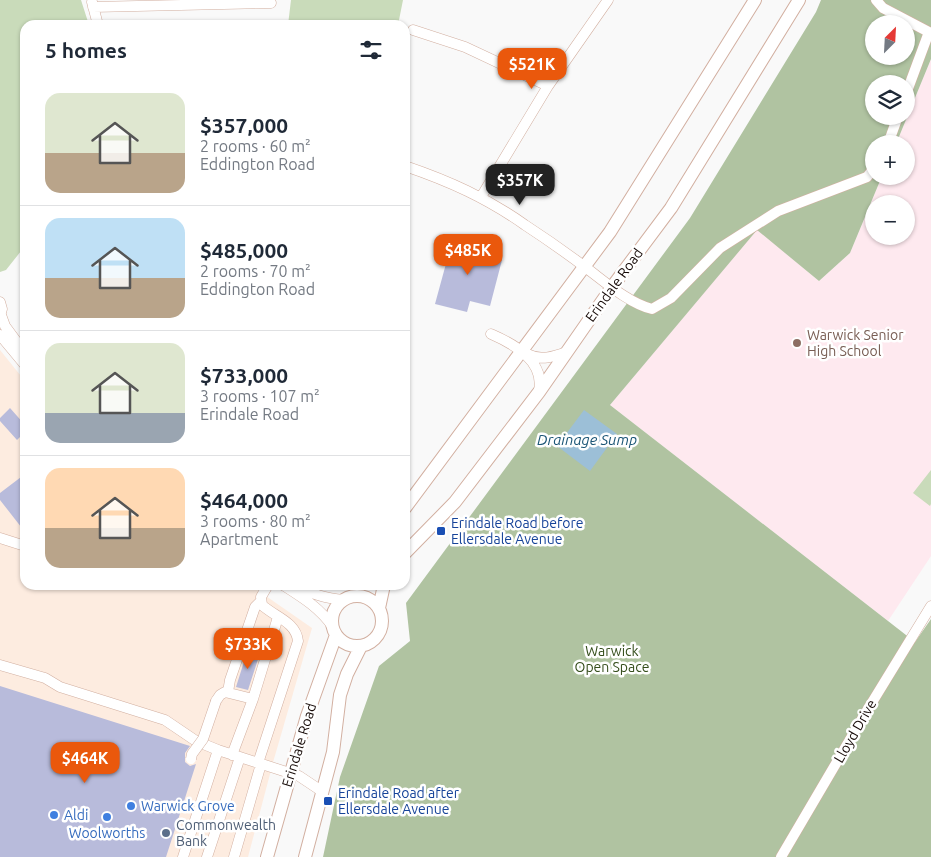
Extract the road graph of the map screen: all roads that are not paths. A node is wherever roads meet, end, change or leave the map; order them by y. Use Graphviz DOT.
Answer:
graph roads {
  1 [pos="608,0"];
  2 [pos="755,0"];
  3 [pos="799,0"];
  4 [pos="876,0"];
  5 [pos="92,3"];
  6 [pos="271,3"];
  7 [pos="97,20"];
  8 [pos="413,30"];
  9 [pos="913,75"];
  10 [pos="548,86"];
  11 [pos="410,168"];
  12 [pos="865,178"];
  13 [pos="481,197"];
  14 [pos="584,266"];
  15 [pos="612,288"];
  16 [pos="0,302"];
  17 [pos="0,316"];
  18 [pos="491,334"];
  19 [pos="0,335"];
  20 [pos="20,346"];
  21 [pos="521,351"];
  22 [pos="567,352"];
  23 [pos="20,359"];
  24 [pos="539,392"];
  25 [pos="410,501"];
  26 [pos="0,538"];
  27 [pos="20,544"];
  28 [pos="410,548"];
  29 [pos="265,590"];
  30 [pos="290,590"];
  31 [pos="305,590"];
  32 [pos="355,590"];
  33 [pos="383,590"];
  34 [pos="348,598"];
  35 [pos="261,601"];
  36 [pos="931,606"];
  37 [pos="379,608"];
  38 [pos="278,617"];
  39 [pos="334,631"];
  40 [pos="361,646"];
  41 [pos="0,665"];
  42 [pos="228,692"];
  43 [pos="253,699"];
  44 [pos="218,750"];
  45 [pos="236,756"];
  46 [pos="191,759"];
  47 [pos="259,764"];
  48 [pos="290,773"];
  49 [pos="323,792"];
  50 [pos="183,857"];
  51 [pos="207,857"];
  52 [pos="234,857"];
  53 [pos="267,857"];
  54 [pos="305,857"];
  55 [pos="781,857"];
  1 -- 10 [label="street"];
  2 -- 14 [label="main road"];
  3 -- 15 [label="main road, Erindale Road"];
  4 -- 9 [label="street"];
  5 -- 6 [label="street"];
  5 -- 7 [label="street"];
  8 -- 10 [label="street"];
  10 -- 13 [label="street"];
  11 -- 13 [label="street"];
  12 -- 15 [label="street"];
  13 -- 14 [label="street"];
  14 -- 15 [label="street"];
  14 -- 21 [label="main road"];
  15 -- 22 [label="main road, Erindale Road"];
  16 -- 17 [label="street"];
  17 -- 20 [label="street"];
  18 -- 21 [label="street"];
  19 -- 23 [label="street"];
  21 -- 22 [label="street"];
  21 -- 24 [label="street"];
  21 -- 25 [label="main road"];
  22 -- 24 [label="main road, Erindale Road"];
  24 -- 28 [label="main road, Erindale Road"];
  26 -- 27 [label="street"];
  29 -- 35 [label="street"];
  30 -- 39 [label="street"];
  31 -- 34 [label="street"];
  32 -- 34 [label="main road, Erindale Road"];
  33 -- 37 [label="main road, Erindale Road"];
  34 -- 37 [label="main road"];
  34 -- 39 [label="main road, Erindale Road"];
  35 -- 38 [label="street"];
  35 -- 42 [label="street"];
  36 -- 55 [label="street, Lloyd Drive"];
  37 -- 40 [label="main road, Erindale Road"];
  38 -- 43 [label="street"];
  38 -- 47 [label="street"];
  39 -- 40 [label="main road"];
  39 -- 48 [label="main road, Erindale Road"];
  40 -- 49 [label="main road, Erindale Road"];
  41 -- 44 [label="street"];
  42 -- 43 [label="street"];
  42 -- 46 [label="street, bridge"];
  43 -- 45 [label="street"];
  44 -- 45 [label="street"];
  44 -- 50 [label="street"];
  45 -- 47 [label="street"];
  45 -- 51 [label="street"];
  47 -- 48 [label="street"];
  47 -- 52 [label="street"];
  48 -- 49 [label="street"];
  48 -- 53 [label="main road, Erindale Road"];
  49 -- 54 [label="main road, Erindale Road"];
}
